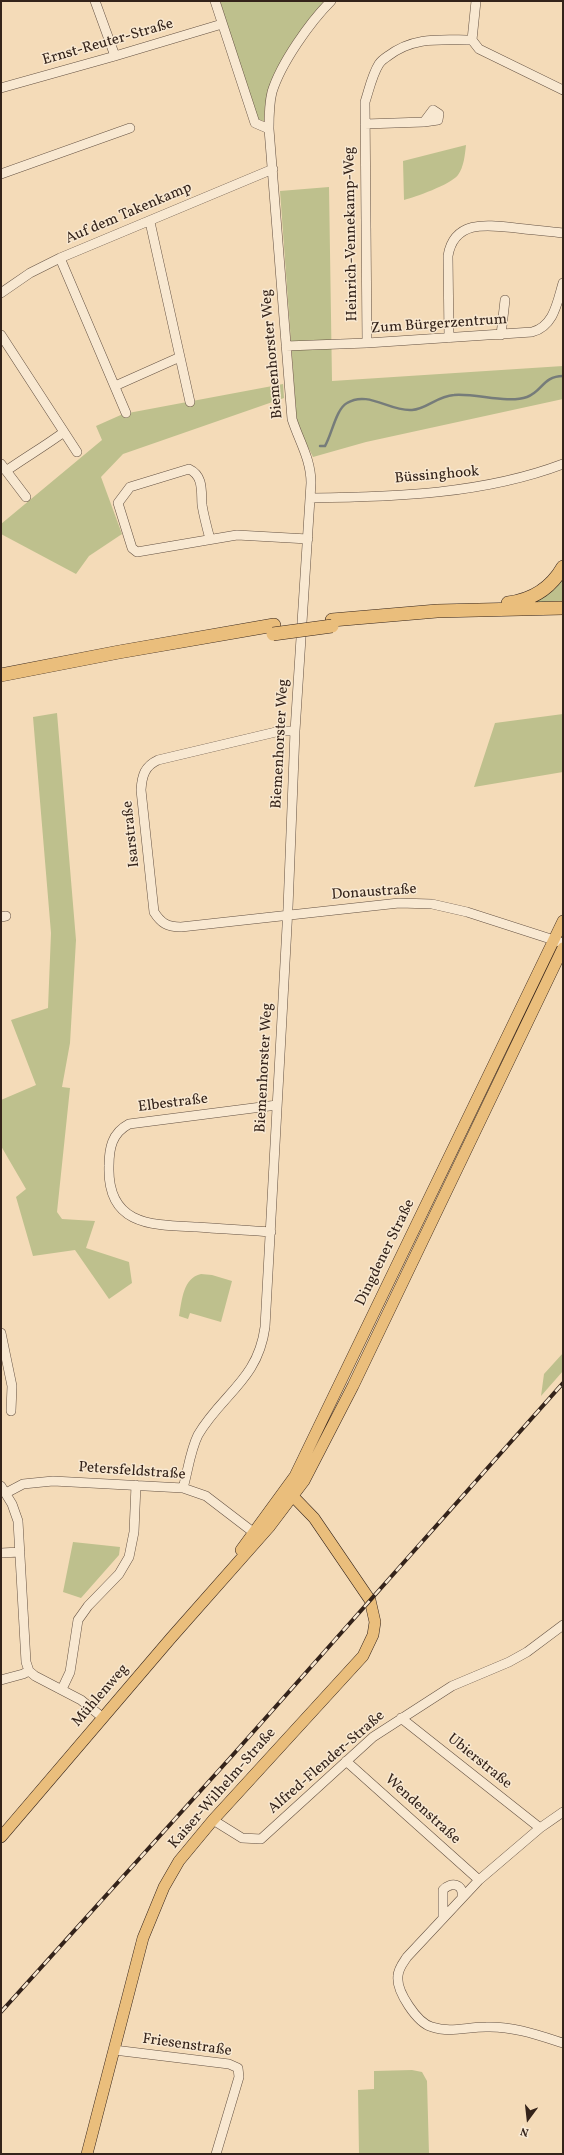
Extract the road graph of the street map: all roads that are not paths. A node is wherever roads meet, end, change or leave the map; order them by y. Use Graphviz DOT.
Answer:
graph roads {
  1 [pos="95,1"];
  2 [pos="215,1"];
  3 [pos="332,1"];
  4 [pos="476,1"];
  5 [pos="222,24"];
  6 [pos="472,40"];
  7 [pos="115,56"];
  8 [pos="1,88"];
  9 [pos="563,90"];
  10 [pos="424,122"];
  11 [pos="365,124"];
  12 [pos="130,128"];
  13 [pos="269,129"];
  14 [pos="273,169"];
  15 [pos="1,174"];
  16 [pos="150,222"];
  17 [pos="563,233"];
  18 [pos="60,258"];
  19 [pos="563,283"];
  20 [pos="1,294"];
  21 [pos="505,300"];
  22 [pos="1,335"];
  23 [pos="501,335"];
  24 [pos="449,338"];
  25 [pos="367,343"];
  26 [pos="286,346"];
  27 [pos="180,357"];
  28 [pos="115,386"];
  29 [pos="190,402"];
  30 [pos="126,413"];
  31 [pos="64,432"];
  32 [pos="77,452"];
  33 [pos="563,464"];
  34 [pos="4,467"];
  35 [pos="26,497"];
  36 [pos="311,498"];
  37 [pos="210,539"];
  38 [pos="308,539"];
  39 [pos="563,567"];
  40 [pos="563,608"];
  41 [pos="437,611"];
  42 [pos="563,613"];
  43 [pos="332,623"];
  44 [pos="274,629"];
  45 [pos="1,675"];
  46 [pos="1,682"];
  47 [pos="295,731"];
  48 [pos="287,915"];
  49 [pos="563,920"];
  50 [pos="558,941"];
  51 [pos="563,948"];
  52 [pos="511,1029"];
  53 [pos="492,1098"];
  54 [pos="277,1106"];
  55 [pos="271,1232"];
  56 [pos="1,1332"];
  57 [pos="11,1411"];
  58 [pos="136,1485"];
  59 [pos="183,1488"];
  60 [pos="3,1489"];
  61 [pos="290,1492"];
  62 [pos="253,1532"];
  63 [pos="20,1552"];
  64 [pos="1,1553"];
  65 [pos="225,1576"];
  66 [pos="563,1625"];
  67 [pos="29,1671"];
  68 [pos="1,1680"];
  69 [pos="62,1689"];
  70 [pos="102,1717"];
  71 [pos="401,1718"];
  72 [pos="346,1761"];
  73 [pos="563,1812"];
  74 [pos="213,1820"];
  75 [pos="540,1828"];
  76 [pos="1,1837"];
  77 [pos="479,1880"];
  78 [pos="462,1897"];
  79 [pos="443,1918"];
  80 [pos="563,2043"];
  81 [pos="114,2050"];
  82 [pos="87,2154"];
  83 [pos="216,2154"];
  1 -- 7 [label="street"];
  2 -- 5 [label="street"];
  3 -- 13 [label="street, Biemenhorster Weg"];
  4 -- 6 [label="street"];
  5 -- 7 [label="street, Ernst-Reuter-Straße"];
  5 -- 13 [label="street"];
  6 -- 9 [label="street"];
  6 -- 11 [label="street, Heinrich-Vennekamp-Weg"];
  7 -- 8 [label="street, Ernst-Reuter-Straße"];
  10 -- 11 [label="street"];
  11 -- 25 [label="street, Heinrich-Vennekamp-Weg"];
  12 -- 15 [label="street"];
  13 -- 14 [label="street, Biemenhorster Weg"];
  14 -- 16 [label="street, Auf dem Takenkamp"];
  14 -- 26 [label="street, Biemenhorster Weg"];
  16 -- 18 [label="street, Auf dem Takenkamp"];
  16 -- 27 [label="street"];
  17 -- 24 [label="street"];
  18 -- 20 [label="street, Auf dem Takenkamp"];
  18 -- 28 [label="street"];
  19 -- 23 [label="street, Zum Bürgerzentrum"];
  21 -- 23 [label="street"];
  22 -- 31 [label="street"];
  23 -- 24 [label="street, Zum Bürgerzentrum"];
  24 -- 25 [label="street, Zum Bürgerzentrum"];
  25 -- 26 [label="street, Zum Bürgerzentrum"];
  26 -- 36 [label="street, Biemenhorster Weg"];
  27 -- 28 [label="street"];
  27 -- 29 [label="street"];
  28 -- 30 [label="street"];
  31 -- 32 [label="street"];
  31 -- 34 [label="street"];
  33 -- 36 [label="street, Büssinghook"];
  34 -- 35 [label="street"];
  36 -- 38 [label="street, Biemenhorster Weg"];
  37 -- 37 [label="street"];
  37 -- 38 [label="street"];
  38 -- 47 [label="street, Biemenhorster Weg"];
  39 -- 41 [label="highway"];
  40 -- 41 [label="highway"];
  41 -- 43 [label="highway"];
  42 -- 43 [label="highway"];
  43 -- 44 [label="highway, bridge"];
  44 -- 45 [label="highway"];
  44 -- 46 [label="highway"];
  47 -- 48 [label="street, Biemenhorster Weg"];
  47 -- 48 [label="street, Isarstraße"];
  48 -- 50 [label="street, Donaustraße"];
  48 -- 54 [label="street, Biemenhorster Weg"];
  49 -- 50 [label="main road, Dingdener Straße"];
  50 -- 52 [label="main road, Dingdener Straße"];
  51 -- 53 [label="main road, Dingdener Straße"];
  52 -- 53 [label="main road, Dingdener Straße"];
  52 -- 61 [label="main road, Dingdener Straße"];
  53 -- 61 [label="main road, Dingdener Straße"];
  54 -- 55 [label="street, Biemenhorster Weg"];
  54 -- 55 [label="street, Elbestraße"];
  55 -- 59 [label="street, Biemenhorster Weg"];
  56 -- 57 [label="street"];
  58 -- 59 [label="street, Petersfeldstraße"];
  58 -- 60 [label="street, Petersfeldstraße"];
  58 -- 69 [label="street"];
  59 -- 62 [label="street, Petersfeldstraße"];
  60 -- 63 [label="street"];
  61 -- 62 [label="main road, Mühlenweg"];
  61 -- 65 [label="main road, Mühlenweg"];
  61 -- 74 [label="main road, Kaiser-Wilhelm-Straße"];
  62 -- 65 [label="main road, Mühlenweg"];
  63 -- 64 [label="street"];
  63 -- 67 [label="street"];
  65 -- 70 [label="main road, Mühlenweg"];
  66 -- 71 [label="street, Alfred-Flender-Straße"];
  67 -- 68 [label="street"];
  67 -- 69 [label="street"];
  69 -- 70 [label="street"];
  70 -- 76 [label="main road, Mühlenweg"];
  71 -- 72 [label="street, Alfred-Flender-Straße"];
  71 -- 75 [label="street, Ubierstraße"];
  72 -- 74 [label="street, Alfred-Flender-Straße"];
  72 -- 77 [label="street, Wendenstraße"];
  73 -- 75 [label="street"];
  74 -- 81 [label="main road, Kaiser-Wilhelm-Straße"];
  75 -- 77 [label="street"];
  77 -- 78 [label="street"];
  78 -- 79 [label="street"];
  78 -- 79 [label="street"];
  79 -- 80 [label="street"];
  81 -- 82 [label="main road, Kaiser-Wilhelm-Straße"];
  81 -- 83 [label="street, Friesenstraße"];
}
